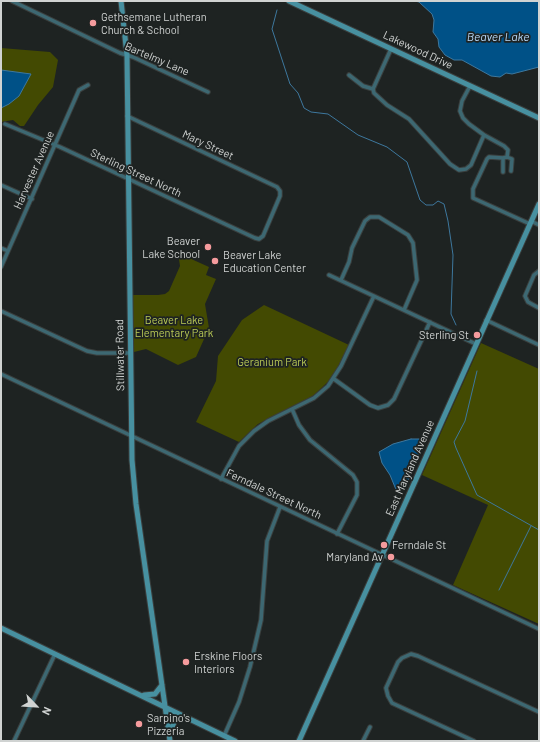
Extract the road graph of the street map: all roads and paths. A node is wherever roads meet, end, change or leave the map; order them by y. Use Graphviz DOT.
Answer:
graph roads {
  1 [pos="12,1"];
  2 [pos="121,1"];
  3 [pos="289,1"];
  4 [pos="391,49"];
  5 [pos="127,55"];
  6 [pos="349,75"];
  7 [pos="88,85"];
  8 [pos="470,86"];
  9 [pos="373,89"];
  10 [pos="208,92"];
  11 [pos="127,116"];
  12 [pos="539,118"];
  13 [pos="5,124"];
  14 [pos="484,135"];
  15 [pos="55,146"];
  16 [pos="505,157"];
  17 [pos="503,172"];
  18 [pos="511,172"];
  19 [pos="128,178"];
  20 [pos="1,185"];
  21 [pos="32,199"];
  22 [pos="539,204"];
  23 [pos="530,223"];
  24 [pos="539,225"];
  25 [pos="259,239"];
  26 [pos="1,248"];
  27 [pos="8,251"];
  28 [pos="1,267"];
  29 [pos="539,271"];
  30 [pos="329,274"];
  31 [pos="341,280"];
  32 [pos="374,296"];
  33 [pos="539,308"];
  34 [pos="404,310"];
  35 [pos="1,311"];
  36 [pos="486,320"];
  37 [pos="430,322"];
  38 [pos="476,344"];
  39 [pos="539,345"];
  40 [pos="130,353"];
  41 [pos="1,374"];
  42 [pos="334,379"];
  43 [pos="292,409"];
  44 [pos="131,436"];
  45 [pos="221,479"];
  46 [pos="280,507"];
  47 [pos="338,534"];
  48 [pos="382,555"];
  49 [pos="1,628"];
  50 [pos="539,629"];
  51 [pos="55,654"];
  52 [pos="162,684"];
  53 [pos="138,694"];
  54 [pos="165,707"];
  55 [pos="539,712"];
  56 [pos="189,719"];
  57 [pos="370,726"];
  58 [pos="169,735"];
  59 [pos="224,736"];
  60 [pos="16,740"];
  61 [pos="234,740"];
  62 [pos="170,741"];
  63 [pos="299,741"];
  64 [pos="363,741"];
  65 [pos="474,741"];
  1 -- 5 [label="street, Bartelmy Lane"];
  2 -- 5 [label="main road, Stillwater Road"];
  3 -- 4 [label="main road, Lakewood Drive"];
  4 -- 8 [label="main road, Lakewood Drive"];
  4 -- 9 [label="street"];
  5 -- 10 [label="street, Bartelmy Lane"];
  5 -- 11 [label="main road, Stillwater Road"];
  6 -- 9 [label="street"];
  7 -- 15 [label="street, Harvester Avenue"];
  8 -- 12 [label="main road, Lakewood Drive"];
  8 -- 14 [label="street"];
  9 -- 14 [label="street"];
  11 -- 19 [label="main road, Stillwater Road"];
  11 -- 25 [label="street, Mary Street"];
  13 -- 15 [label="street, Sterling Street North"];
  14 -- 16 [label="street"];
  15 -- 19 [label="street, Sterling Street North"];
  15 -- 21 [label="street, Harvester Avenue"];
  16 -- 17 [label="street"];
  16 -- 18 [label="street"];
  16 -- 23 [label="street"];
  19 -- 25 [label="street, Sterling Street North"];
  19 -- 40 [label="main road, Stillwater Road"];
  20 -- 21 [label="street"];
  21 -- 27 [label="street, Harvester Avenue"];
  22 -- 23 [label="main road, East Maryland Avenue"];
  23 -- 24 [label="street"];
  23 -- 36 [label="main road, East Maryland Avenue"];
  26 -- 27 [label="street"];
  27 -- 28 [label="street, Harvester Avenue"];
  29 -- 33 [label="street"];
  30 -- 31 [label="street"];
  31 -- 32 [label="street"];
  31 -- 34 [label="street"];
  32 -- 34 [label="street"];
  32 -- 42 [label="street"];
  34 -- 37 [label="street"];
  35 -- 40 [label="street"];
  36 -- 38 [label="main road, East Maryland Avenue"];
  36 -- 39 [label="street"];
  37 -- 38 [label="street"];
  37 -- 42 [label="street"];
  38 -- 48 [label="main road, East Maryland Avenue"];
  40 -- 44 [label="main road, Stillwater Road"];
  41 -- 44 [label="street, Ferndale Street North"];
  42 -- 43 [label="street"];
  43 -- 45 [label="street"];
  43 -- 47 [label="street"];
  44 -- 45 [label="street, Ferndale Street North"];
  44 -- 52 [label="main road, Stillwater Road"];
  45 -- 46 [label="street, Ferndale Street North"];
  46 -- 47 [label="street, Ferndale Street North"];
  46 -- 59 [label="street"];
  47 -- 48 [label="street, Ferndale Street North"];
  48 -- 50 [label="street, Ferndale Street North"];
  48 -- 63 [label="main road, East Maryland Avenue"];
  49 -- 51 [label="main road"];
  51 -- 53 [label="main road"];
  51 -- 60 [label="street"];
  52 -- 53 [label="main road"];
  52 -- 54 [label="main road, Stillwater Road"];
  53 -- 54 [label="main road"];
  54 -- 56 [label="main road"];
  54 -- 58 [label="main road, Stillwater Road"];
  55 -- 65 [label="street"];
  56 -- 58 [label="main road"];
  56 -- 59 [label="main road"];
  57 -- 64 [label="street"];
  58 -- 62 [label="main road, Stillwater Road"];
  59 -- 61 [label="main road"];
}
